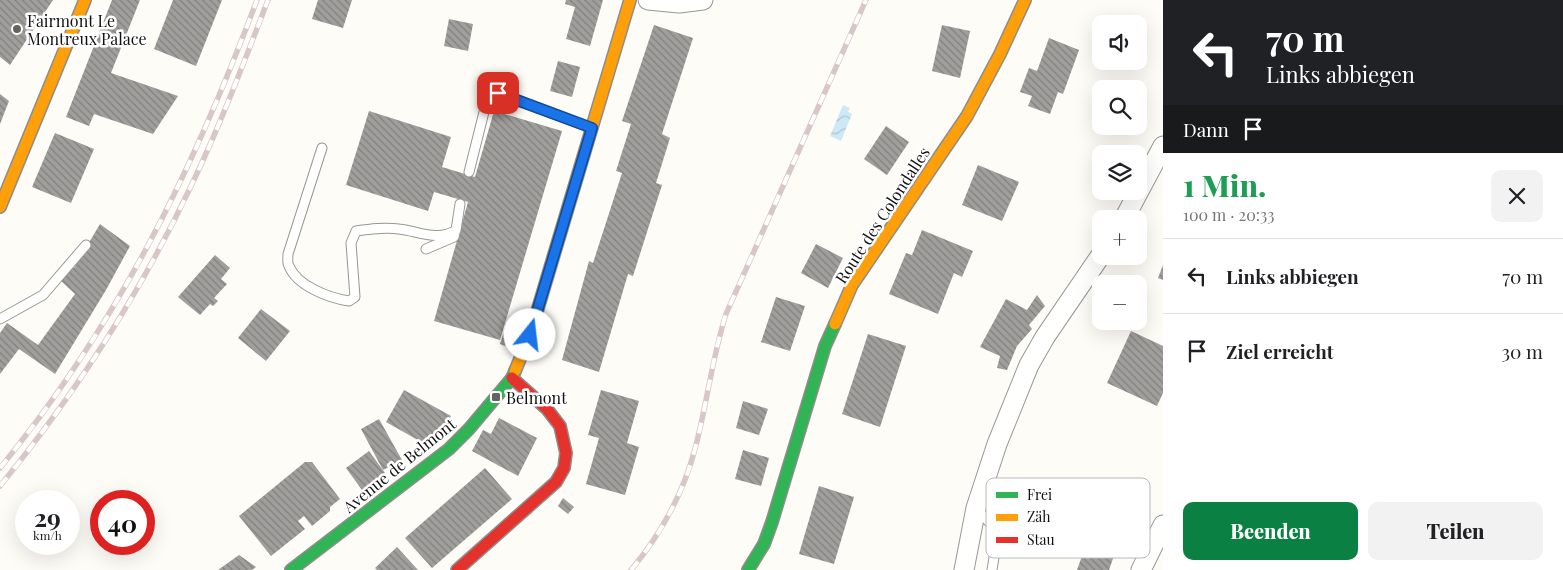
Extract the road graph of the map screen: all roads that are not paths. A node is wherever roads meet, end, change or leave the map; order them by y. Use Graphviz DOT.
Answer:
graph roads {
  1 [pos="85,0"];
  2 [pos="630,0"];
  3 [pos="648,0"];
  4 [pos="703,0"];
  5 [pos="1025,0"];
  6 [pos="592,128"];
  7 [pos="1163,146"];
  8 [pos="322,148"];
  9 [pos="469,172"];
  10 [pos="460,204"];
  11 [pos="0,207"];
  12 [pos="1129,210"];
  13 [pos="456,230"];
  14 [pos="86,245"];
  15 [pos="426,249"];
  16 [pos="1094,265"];
  17 [pos="0,319"];
  18 [pos="512,378"];
  19 [pos="976,508"];
  20 [pos="986,519"];
  21 [pos="1163,525"];
  22 [pos="1150,552"];
  23 [pos="1147,558"];
  24 [pos="291,570"];
  25 [pos="457,570"];
  26 [pos="748,570"];
  27 [pos="964,570"];
  28 [pos="1141,570"];
  1 -- 11 [label="street"];
  2 -- 6 [label="street, Avenue de Belmont"];
  3 -- 4 [label="street"];
  5 -- 26 [label="street, Route des Colondalles"];
  6 -- 9 [label="lane"];
  6 -- 18 [label="street, Avenue de Belmont"];
  7 -- 12 [label="street"];
  8 -- 13 [label="lane"];
  10 -- 13 [label="lane"];
  13 -- 15 [label="lane"];
  14 -- 17 [label="lane"];
  16 -- 19 [label="street"];
  18 -- 24 [label="street, Avenue de Belmont"];
  18 -- 25 [label="street"];
  19 -- 20 [label="lane"];
  19 -- 27 [label="street"];
  21 -- 22 [label="street"];
  23 -- 28 [label="street"];
}
